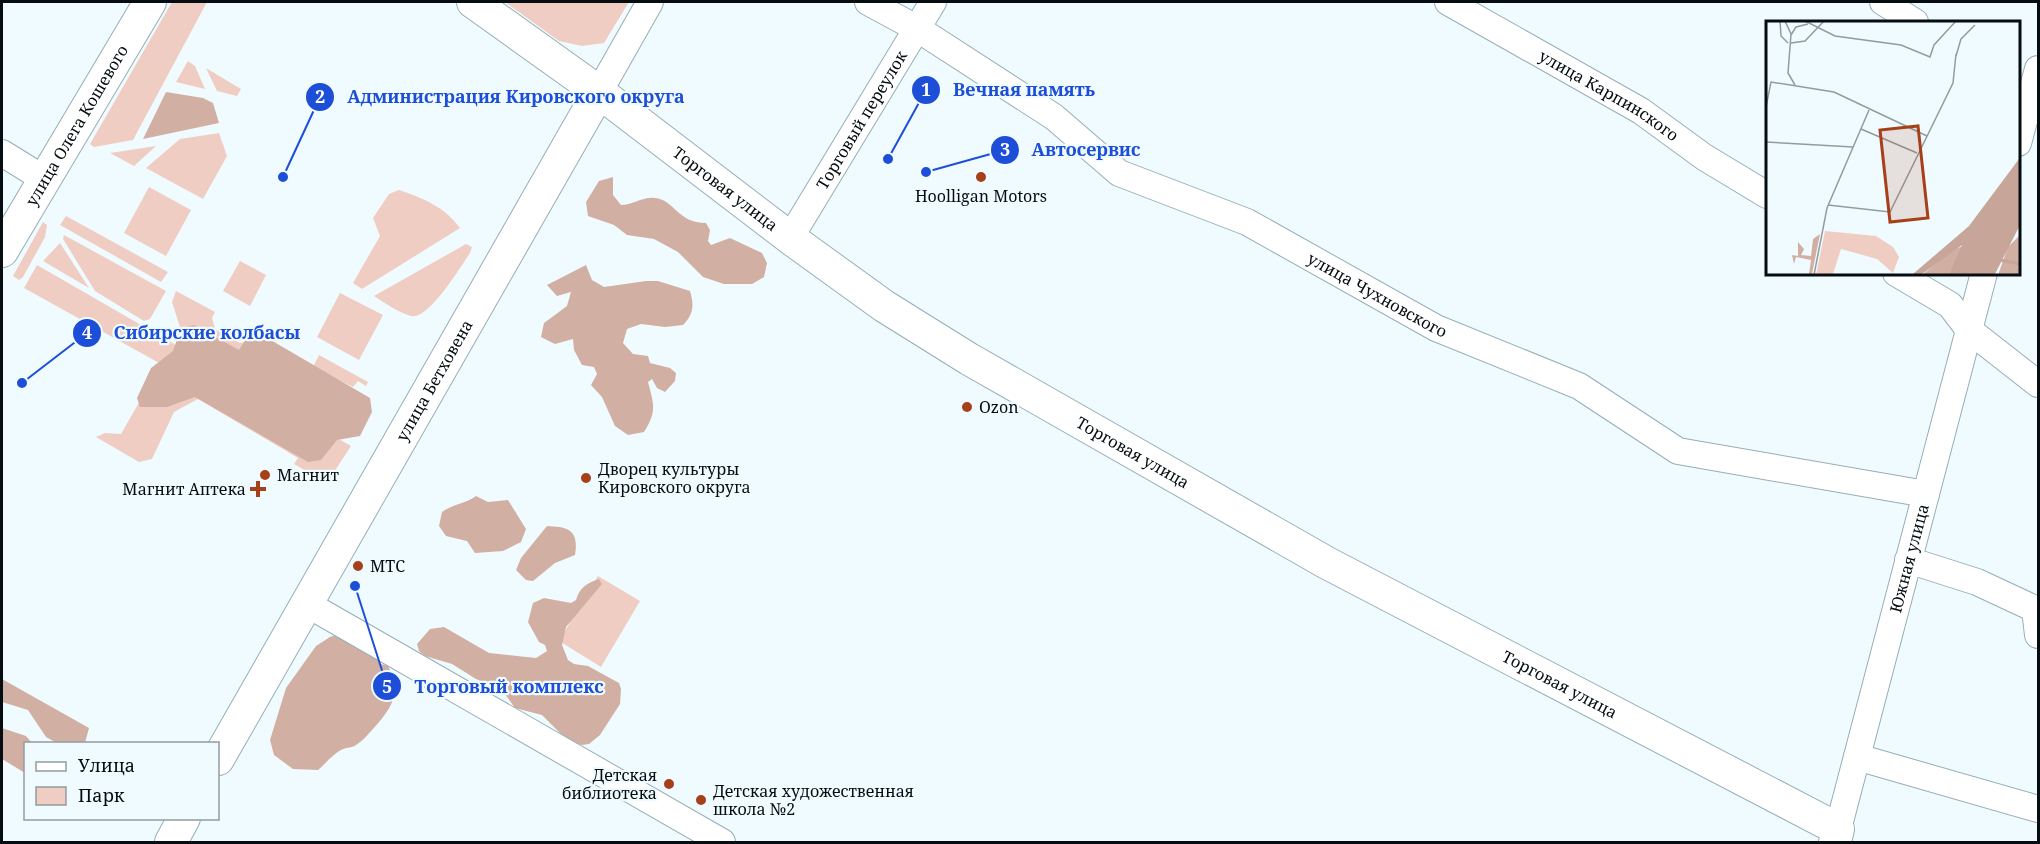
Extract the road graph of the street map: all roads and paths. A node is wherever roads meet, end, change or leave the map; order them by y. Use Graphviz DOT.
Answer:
graph roads {
  1 [pos="150,2"];
  2 [pos="473,2"];
  3 [pos="650,2"];
  4 [pos="868,2"];
  5 [pos="933,2"];
  6 [pos="1448,2"];
  7 [pos="1882,2"];
  8 [pos="1913,21"];
  9 [pos="918,29"];
  10 [pos="2032,78"];
  11 [pos="600,92"];
  12 [pos="2019,138"];
  13 [pos="2,153"];
  14 [pos="44,179"];
  15 [pos="1766,194"];
  16 [pos="790,238"];
  17 [pos="2,251"];
  18 [pos="1898,274"];
  19 [pos="1984,274"];
  20 [pos="1969,330"];
  21 [pos="2038,384"];
  22 [pos="1926,494"];
  23 [pos="1908,560"];
  24 [pos="308,604"];
  25 [pos="2038,635"];
  26 [pos="219,757"];
  27 [pos="1857,757"];
  28 [pos="2038,809"];
  29 [pos="183,820"];
  30 [pos="1837,836"];
  31 [pos="171,843"];
  32 [pos="722,843"];
  1 -- 14 [label="main road, улица Олега Кошевого"];
  2 -- 11 [label="main road, Торговая улица"];
  3 -- 11 [label="street, улица Бетховена"];
  4 -- 9 [label="street, улица Чухновского"];
  5 -- 9 [label="street, Торговый переулок"];
  6 -- 15 [label="street, улица Карпинского"];
  7 -- 8 [label="street"];
  9 -- 16 [label="street, Торговый переулок"];
  9 -- 22 [label="street, улица Чухновского"];
  10 -- 12 [label="street"];
  11 -- 16 [label="main road, Торговая улица"];
  11 -- 24 [label="main road, улица Бетховена"];
  13 -- 14 [label="street"];
  14 -- 17 [label="main road, улица Олега Кошевого"];
  16 -- 30 [label="main road, Торговая улица"];
  18 -- 20 [label="street"];
  19 -- 20 [label="street, Южная улица"];
  20 -- 21 [label="street"];
  20 -- 22 [label="street, Южная улица"];
  22 -- 23 [label="street, Южная улица"];
  23 -- 25 [label="street"];
  23 -- 27 [label="street, Южная улица"];
  24 -- 26 [label="main road, улица Бетховена"];
  24 -- 32 [label="street"];
  27 -- 28 [label="street"];
  27 -- 30 [label="street, Южная улица"];
  29 -- 31 [label="main road"];
}
